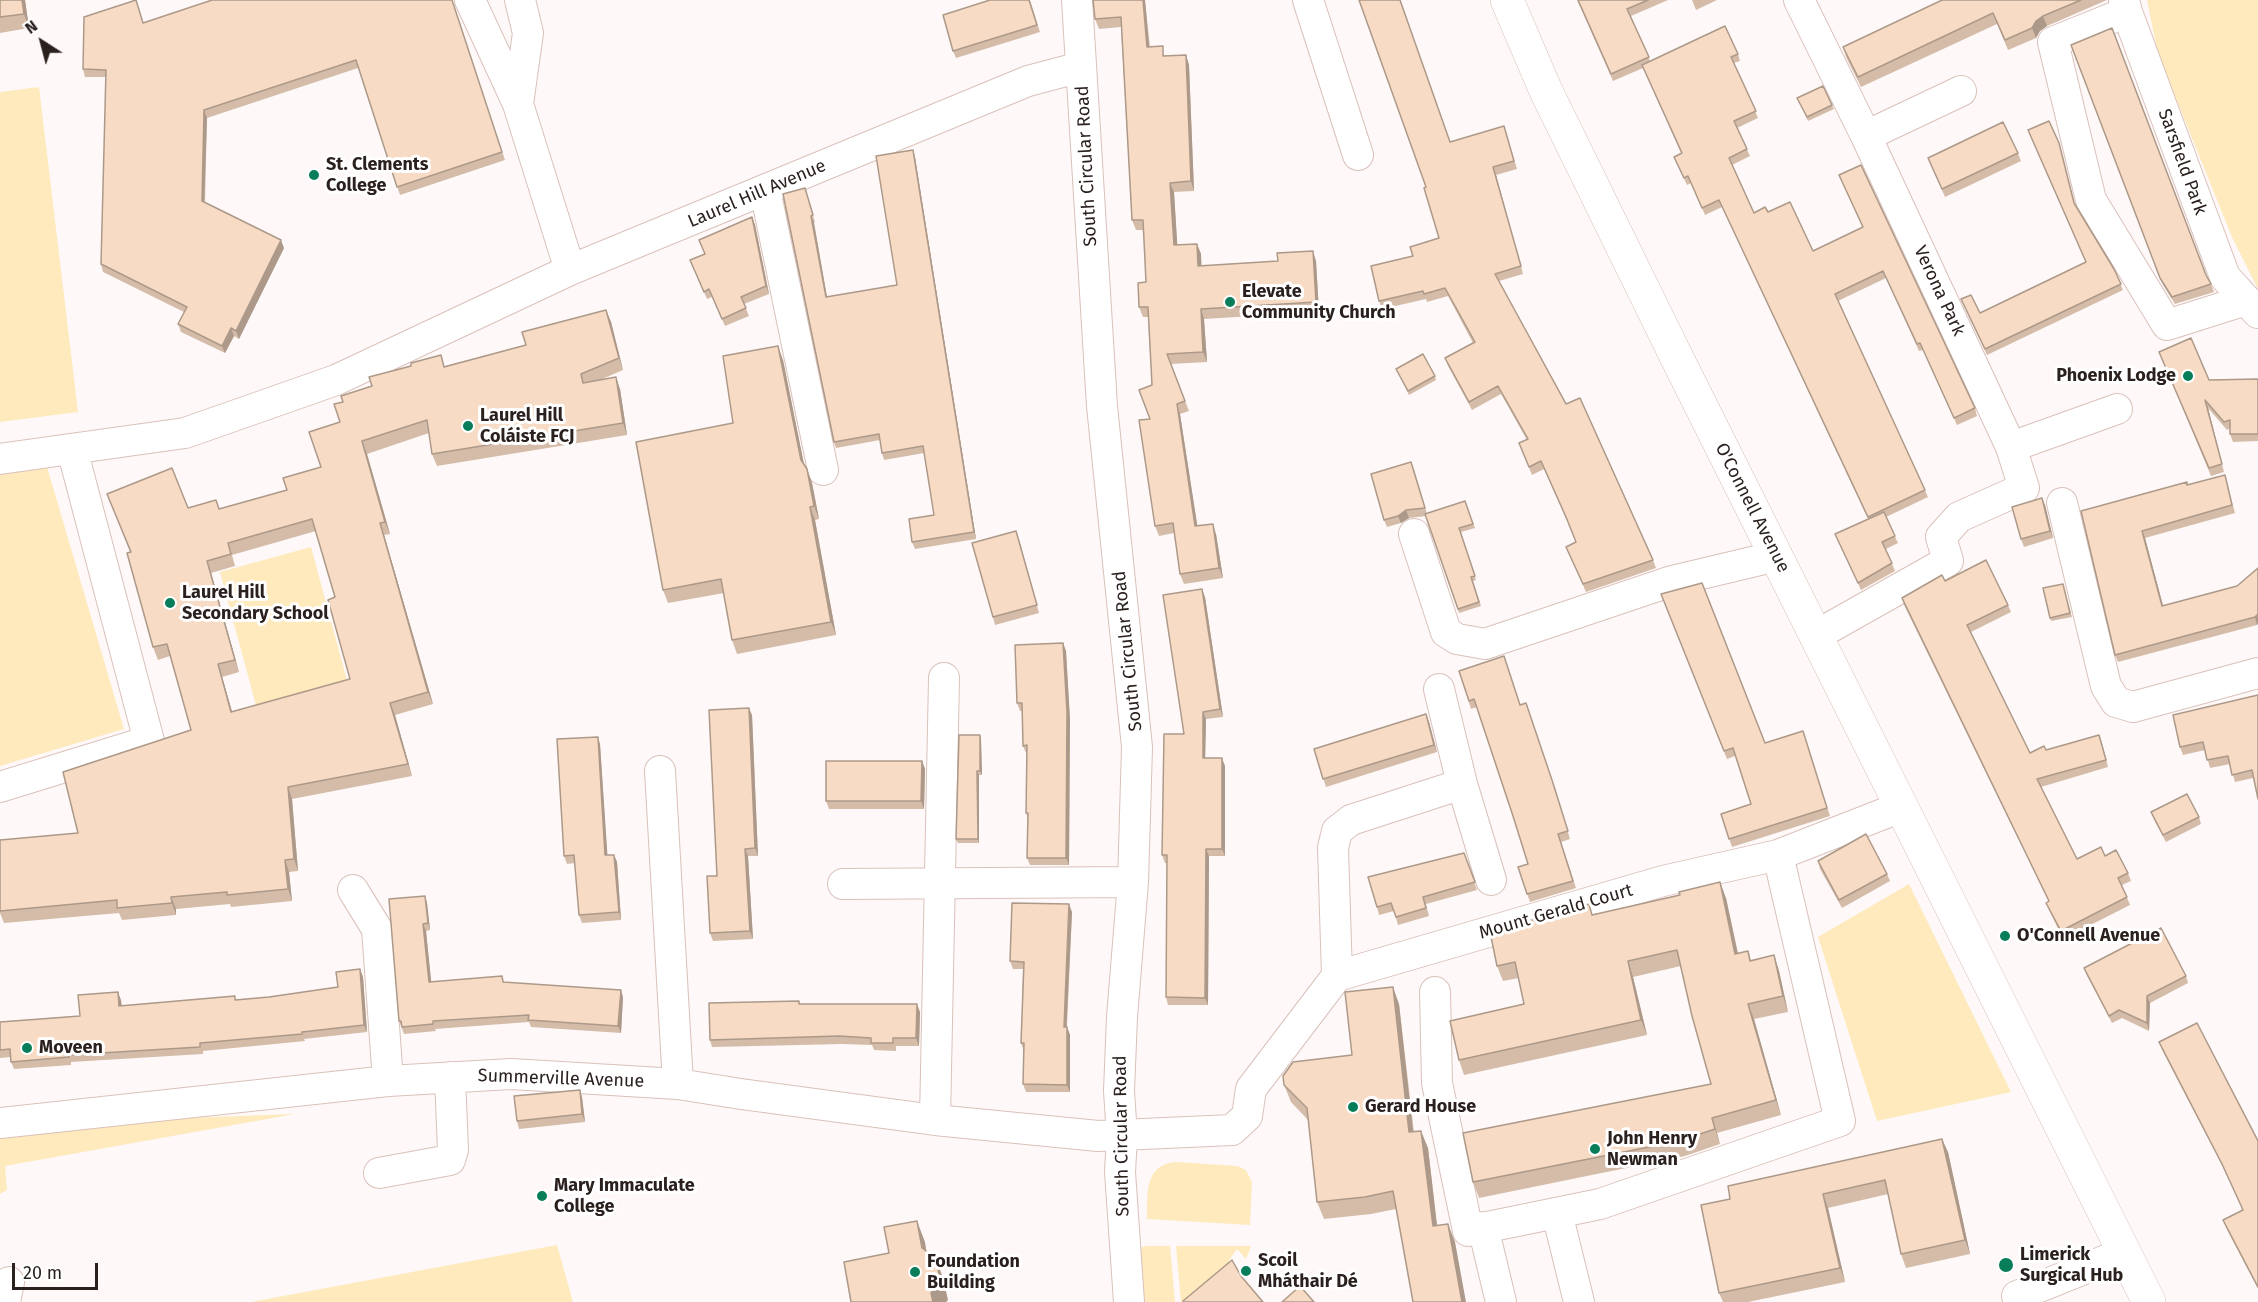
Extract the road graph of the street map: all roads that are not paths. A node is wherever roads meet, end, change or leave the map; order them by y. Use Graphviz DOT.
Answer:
graph roads {
  1 [pos="470,0"];
  2 [pos="520,0"];
  3 [pos="1077,0"];
  4 [pos="1308,0"];
  5 [pos="1507,0"];
  6 [pos="1799,0"];
  7 [pos="2125,6"];
  8 [pos="1081,67"];
  9 [pos="1961,91"];
  10 [pos="518,104"];
  11 [pos="1866,136"];
  12 [pos="1358,155"];
  13 [pos="765,190"];
  14 [pos="570,270"];
  15 [pos="2252,307"];
  16 [pos="2117,409"];
  17 [pos="2011,447"];
  18 [pos="72,449"];
  19 [pos="0,459"];
  20 [pos="823,470"];
  21 [pos="2062,503"];
  22 [pos="1414,534"];
  23 [pos="1777,556"];
  24 [pos="1815,636"];
  25 [pos="2258,673"];
  26 [pos="944,678"];
  27 [pos="1439,689"];
  28 [pos="660,771"];
  29 [pos="1462,784"];
  30 [pos="0,787"];
  31 [pos="1901,807"];
  32 [pos="1778,855"];
  33 [pos="1491,880"];
  34 [pos="1133,882"];
  35 [pos="940,884"];
  36 [pos="843,885"];
  37 [pos="353,890"];
  38 [pos="1337,976"];
  39 [pos="1435,992"];
  40 [pos="450,1077"];
  41 [pos="388,1081"];
  42 [pos="678,1084"];
  43 [pos="935,1120"];
  44 [pos="0,1123"];
  45 [pos="1122,1136"];
  46 [pos="379,1173"];
  47 [pos="1557,1213"];
  48 [pos="1483,1227"];
  49 [pos="2124,1253"];
  50 [pos="2017,1296"];
  51 [pos="1129,1302"];
  52 [pos="1501,1302"];
  53 [pos="1579,1302"];
  54 [pos="2149,1302"];
  1 -- 10 [label="street"];
  2 -- 10 [label="street"];
  3 -- 8 [label="street, South Circular Road"];
  4 -- 12 [label="street"];
  5 -- 23 [label="main road, O'Connell Avenue"];
  6 -- 11 [label="street, Verona Park"];
  7 -- 15 [label="street, Sarsfield Park"];
  7 -- 15 [label="street"];
  8 -- 13 [label="street, Laurel Hill Avenue"];
  8 -- 34 [label="street, South Circular Road"];
  9 -- 11 [label="street"];
  10 -- 14 [label="street"];
  11 -- 17 [label="street, Verona Park"];
  13 -- 14 [label="street, Laurel Hill Avenue"];
  13 -- 20 [label="street"];
  14 -- 18 [label="street, Laurel Hill Avenue"];
  16 -- 17 [label="street"];
  17 -- 24 [label="street, Verona Park"];
  18 -- 19 [label="street, Laurel Hill Avenue"];
  18 -- 30 [label="street"];
  21 -- 25 [label="street"];
  22 -- 23 [label="street"];
  23 -- 24 [label="main road, O'Connell Avenue"];
  24 -- 31 [label="main road, O'Connell Avenue"];
  26 -- 35 [label="street"];
  27 -- 29 [label="street"];
  28 -- 42 [label="street"];
  29 -- 33 [label="street"];
  29 -- 38 [label="street"];
  31 -- 32 [label="street, Mount Gerald Court"];
  31 -- 49 [label="main road, O'Connell Avenue"];
  32 -- 38 [label="street, Mount Gerald Court"];
  32 -- 47 [label="street"];
  34 -- 35 [label="street"];
  34 -- 45 [label="street, South Circular Road"];
  35 -- 36 [label="street"];
  35 -- 43 [label="street"];
  37 -- 41 [label="street"];
  38 -- 45 [label="street, Summerville Avenue"];
  39 -- 48 [label="street"];
  40 -- 41 [label="street, Summerville Avenue"];
  40 -- 42 [label="street, Summerville Avenue"];
  40 -- 46 [label="street"];
  41 -- 44 [label="street, Summerville Avenue"];
  42 -- 43 [label="street, Summerville Avenue"];
  43 -- 45 [label="street, Summerville Avenue"];
  45 -- 51 [label="street, South Circular Road"];
  47 -- 48 [label="street"];
  47 -- 53 [label="street"];
  48 -- 52 [label="street"];
  49 -- 50 [label="street"];
  49 -- 54 [label="main road, O'Connell Avenue"];
}
